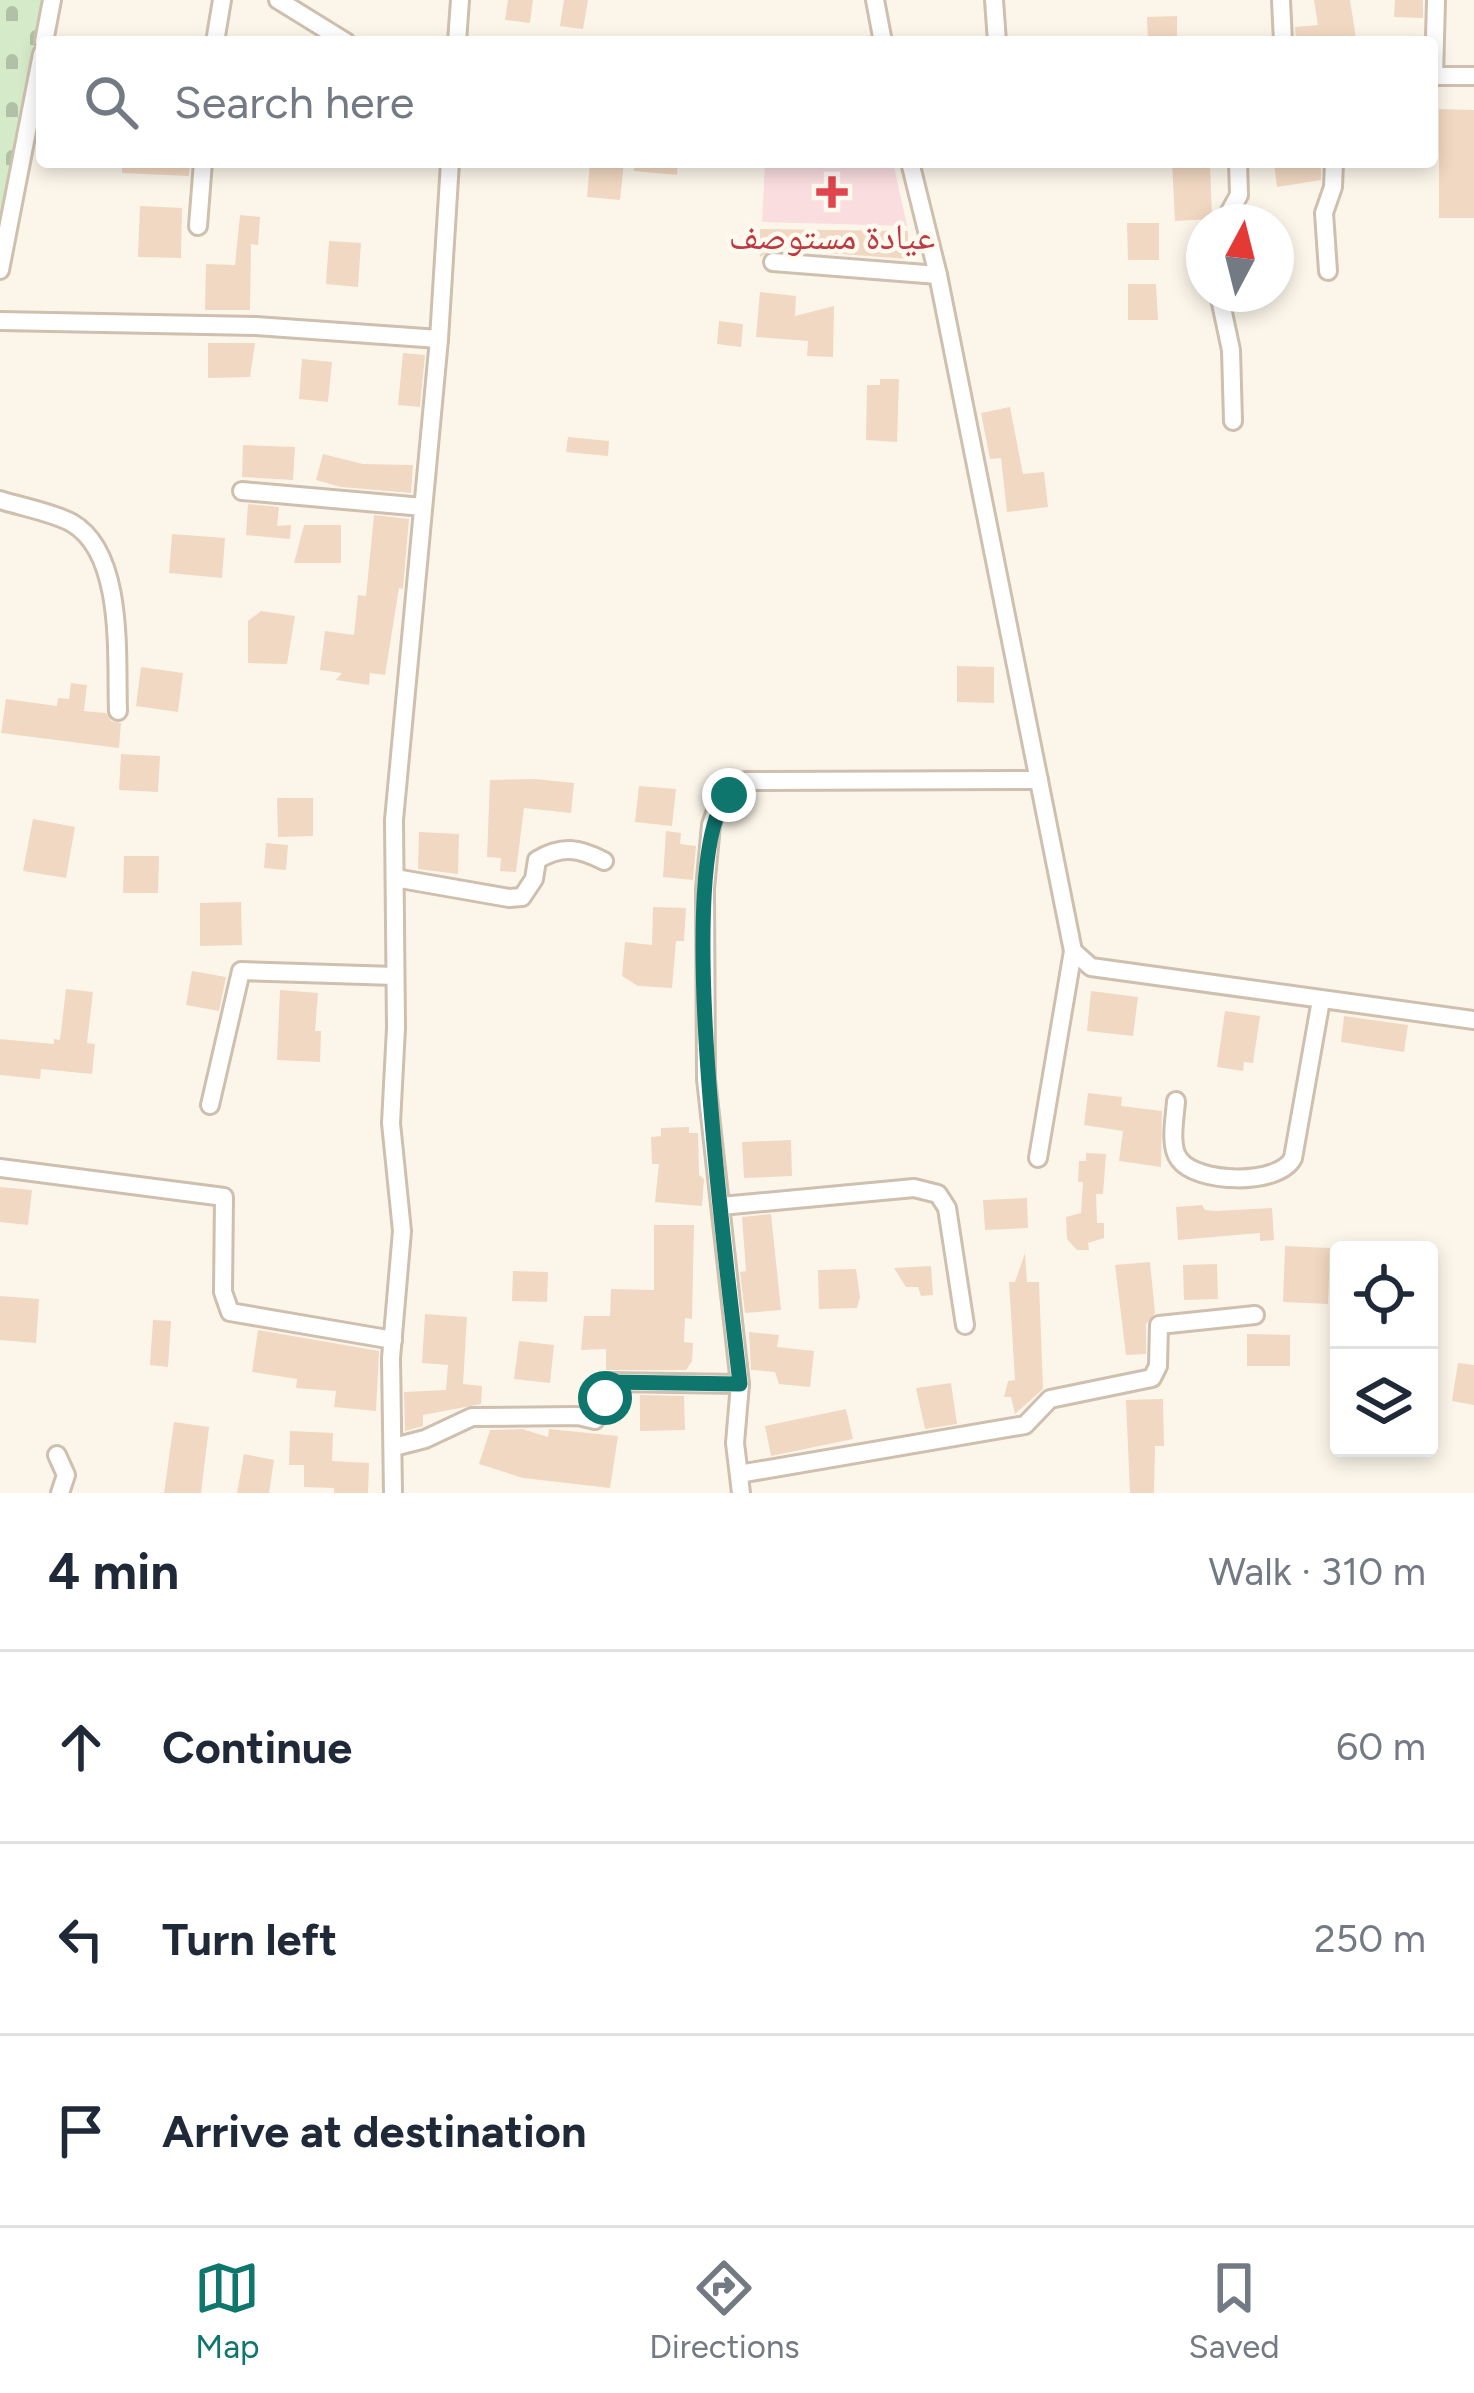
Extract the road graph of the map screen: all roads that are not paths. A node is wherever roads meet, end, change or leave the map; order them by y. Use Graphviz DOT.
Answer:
graph roads {
  1 [pos="52,0"];
  2 [pos="222,0"];
  3 [pos="278,0"];
  4 [pos="460,0"];
  5 [pos="875,0"];
  6 [pos="994,0"];
  7 [pos="1281,0"];
  8 [pos="1436,0"];
  9 [pos="45,36"];
  10 [pos="216,36"];
  11 [pos="336,36"];
  12 [pos="458,36"];
  13 [pos="882,36"];
  14 [pos="997,36"];
  15 [pos="1283,36"];
  16 [pos="1435,36"];
  17 [pos="1438,76"];
  18 [pos="1474,76"];
  19 [pos="36,84"];
  20 [pos="203,168"];
  21 [pos="450,168"];
  22 [pos="911,168"];
  23 [pos="1238,168"];
  24 [pos="1334,168"];
  25 [pos="1234,204"];
  26 [pos="198,226"];
  27 [pos="773,262"];
  28 [pos="0,270"];
  29 [pos="1328,271"];
  30 [pos="938,275"];
  31 [pos="1224,312"];
  32 [pos="0,321"];
  33 [pos="439,339"];
  34 [pos="1233,422"];
  35 [pos="242,490"];
  36 [pos="0,500"];
  37 [pos="423,507"];
  38 [pos="118,711"];
  39 [pos="1040,780"];
  40 [pos="604,862"];
  41 [pos="394,878"];
  42 [pos="1073,951"];
  43 [pos="395,976"];
  44 [pos="1321,1000"];
  45 [pos="1474,1020"];
  46 [pos="1176,1101"];
  47 [pos="210,1105"];
  48 [pos="1038,1158"];
  49 [pos="0,1168"];
  50 [pos="721,1206"];
  51 [pos="1255,1315"];
  52 [pos="965,1325"];
  53 [pos="393,1340"];
  54 [pos="740,1384"];
  55 [pos="394,1447"];
  56 [pos="57,1455"];
  57 [pos="740,1484"];
  58 [pos="60,1493"];
  59 [pos="393,1493"];
  1 -- 9 [label="street"];
  2 -- 10 [label="street"];
  3 -- 11 [label="street"];
  4 -- 12 [label="street"];
  5 -- 13 [label="street"];
  6 -- 14 [label="street"];
  7 -- 15 [label="street"];
  8 -- 16 [label="street"];
  17 -- 18 [label="street"];
  19 -- 28 [label="street"];
  20 -- 26 [label="street"];
  21 -- 33 [label="street"];
  22 -- 30 [label="street"];
  23 -- 25 [label="street"];
  24 -- 29 [label="street"];
  27 -- 30 [label="street"];
  30 -- 39 [label="street"];
  31 -- 34 [label="street"];
  32 -- 33 [label="street"];
  33 -- 37 [label="street"];
  35 -- 37 [label="street"];
  36 -- 38 [label="street"];
  37 -- 41 [label="street"];
  39 -- 42 [label="street"];
  39 -- 50 [label="street"];
  40 -- 41 [label="street"];
  41 -- 43 [label="street"];
  42 -- 44 [label="street"];
  42 -- 48 [label="street"];
  43 -- 47 [label="street"];
  43 -- 53 [label="street"];
  44 -- 45 [label="street"];
  44 -- 46 [label="street"];
  49 -- 53 [label="street"];
  50 -- 52 [label="street"];
  50 -- 54 [label="street"];
  51 -- 57 [label="street"];
  53 -- 55 [label="street"];
  54 -- 55 [label="street"];
  54 -- 57 [label="street"];
  55 -- 59 [label="street"];
  56 -- 58 [label="street"];
}
